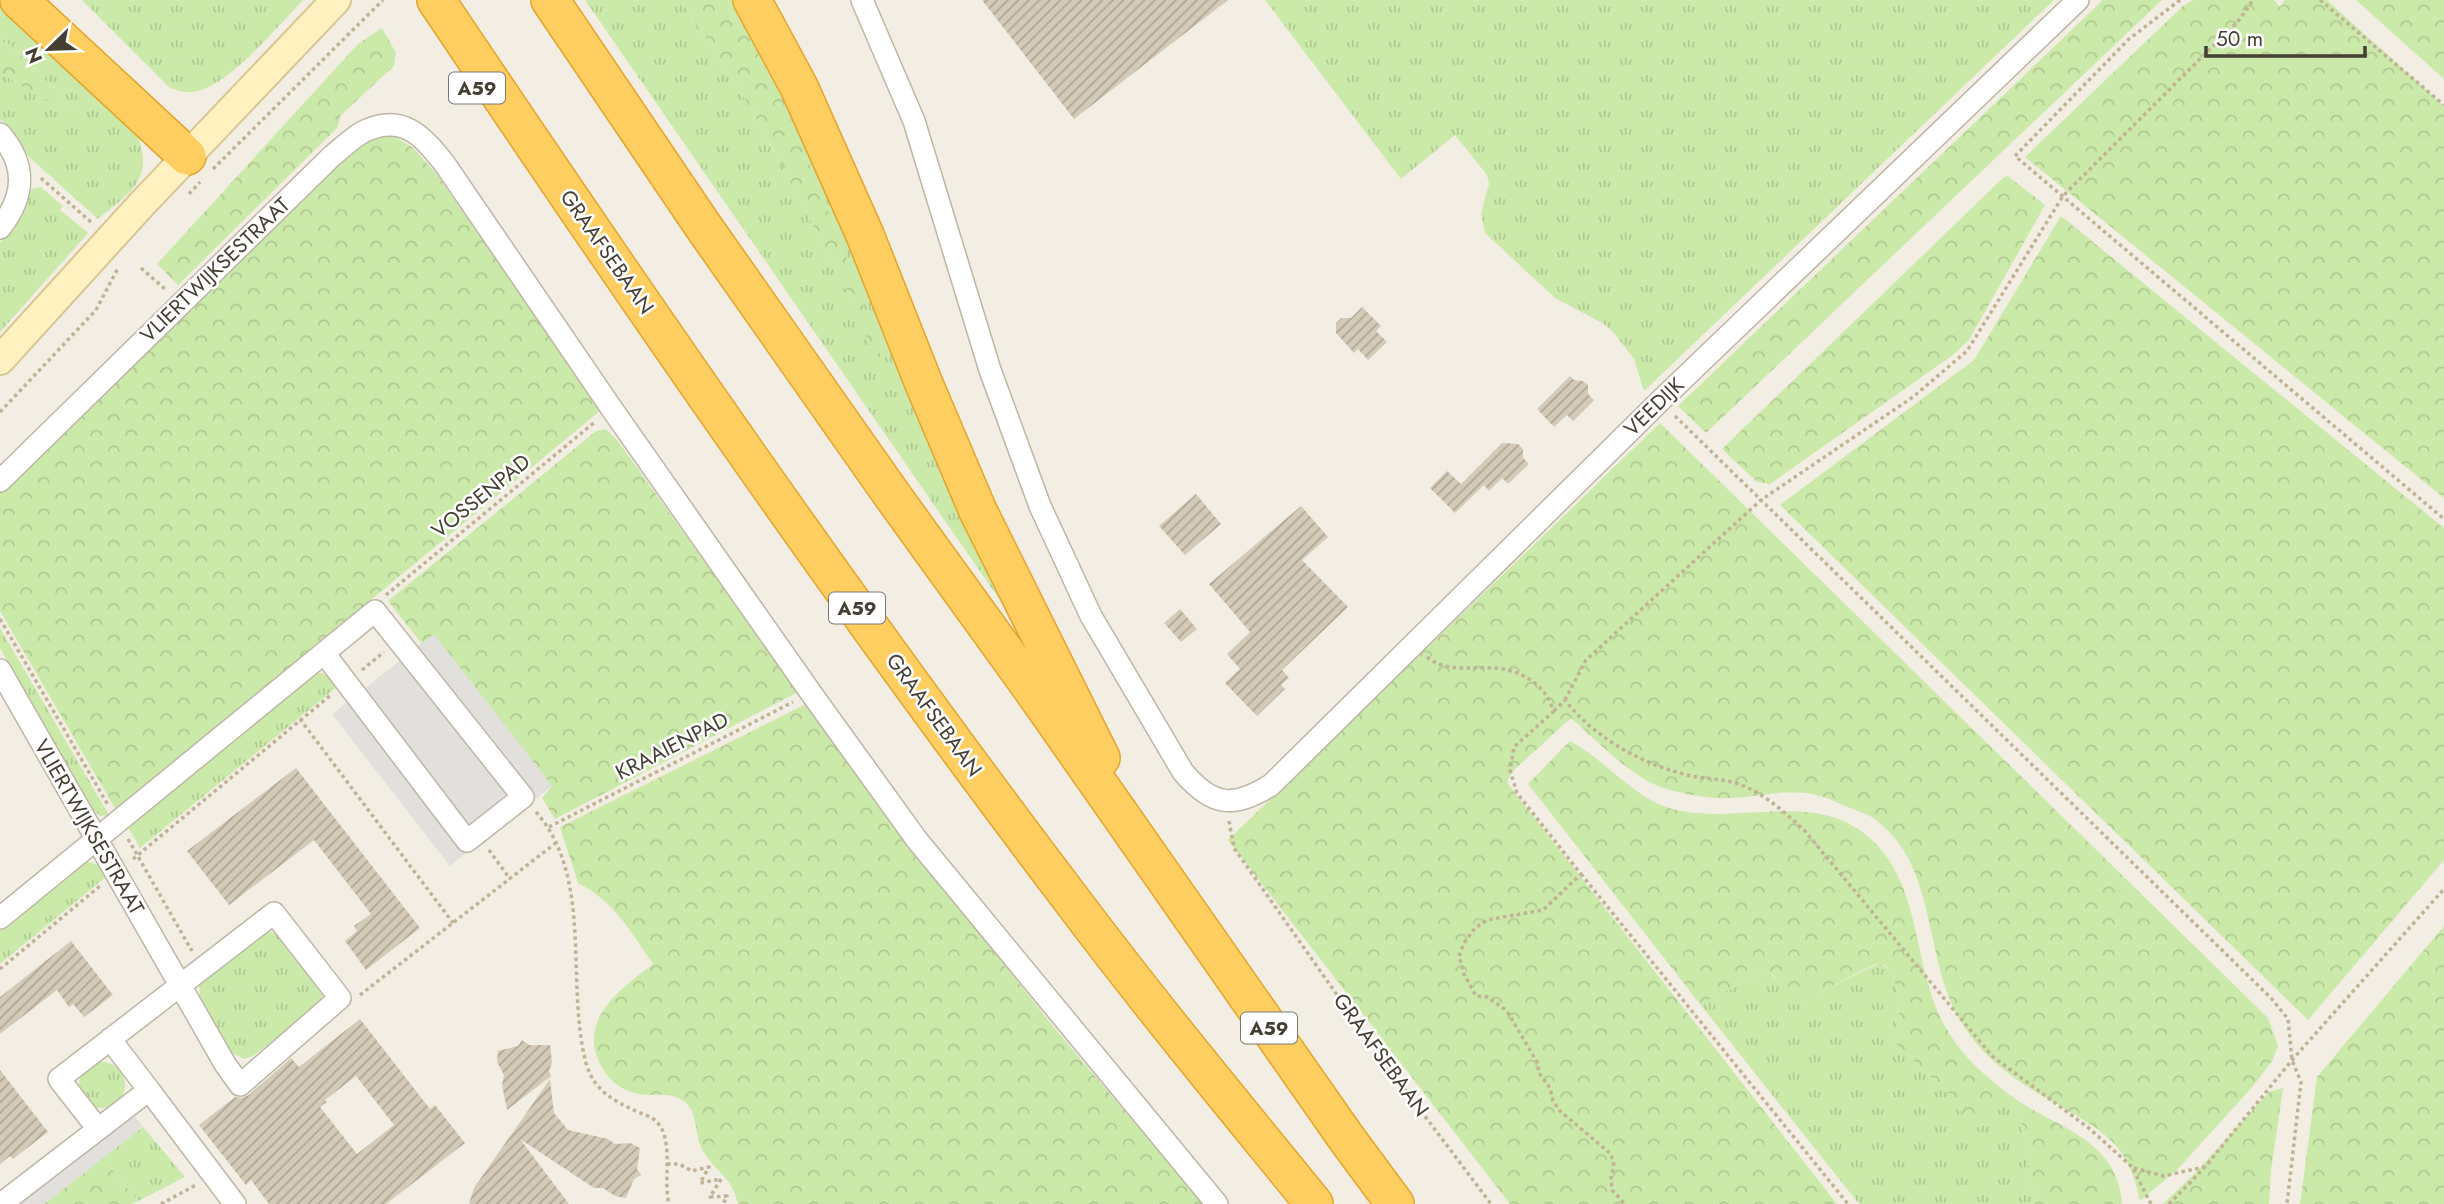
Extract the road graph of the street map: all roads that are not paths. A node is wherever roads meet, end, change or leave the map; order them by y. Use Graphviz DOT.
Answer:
graph roads {
  1 [pos="19,0"];
  2 [pos="56,0"];
  3 [pos="336,0"];
  4 [pos="408,0"];
  5 [pos="436,0"];
  6 [pos="550,0"];
  7 [pos="751,0"];
  8 [pos="862,0"];
  9 [pos="2078,0"];
  10 [pos="0,134"];
  11 [pos="202,160"];
  12 [pos="551,172"];
  13 [pos="0,228"];
  14 [pos="0,360"];
  15 [pos="0,481"];
  16 [pos="324,653"];
  17 [pos="0,670"];
  18 [pos="96,839"];
  19 [pos="1144,851"];
  20 [pos="0,918"];
  21 [pos="180,984"];
  22 [pos="110,1039"];
  23 [pos="149,1090"];
  24 [pos="98,1129"];
  25 [pos="1,1204"];
  26 [pos="235,1204"];
  27 [pos="1217,1204"];
  28 [pos="1314,1204"];
  29 [pos="1395,1204"];
  1 -- 11 [label="highway"];
  2 -- 11 [label="highway"];
  3 -- 11 [label="street"];
  4 -- 12 [label="highway, A59"];
  5 -- 12 [label="highway, GRAAFSEBAAN / A59"];
  6 -- 19 [label="highway, A59"];
  7 -- 19 [label="highway, A59"];
  8 -- 9 [label="street, VEEDIJK"];
  10 -- 13 [label="street"];
  11 -- 14 [label="street"];
  12 -- 28 [label="highway, GRAAFSEBAAN / A59"];
  15 -- 27 [label="street, VLIERTWIJKSESTRAAT"];
  16 -- 16 [label="street"];
  16 -- 18 [label="street"];
  17 -- 18 [label="street, VLIERTWIJKSESTRAAT"];
  18 -- 20 [label="street"];
  18 -- 21 [label="street, VLIERTWIJKSESTRAAT"];
  19 -- 29 [label="highway, A59"];
  21 -- 21 [label="street, VLIERTWIJKSESTRAAT"];
  21 -- 22 [label="street"];
  22 -- 23 [label="street"];
  22 -- 24 [label="street"];
  23 -- 24 [label="street"];
  23 -- 26 [label="street"];
  24 -- 25 [label="street"];
}
